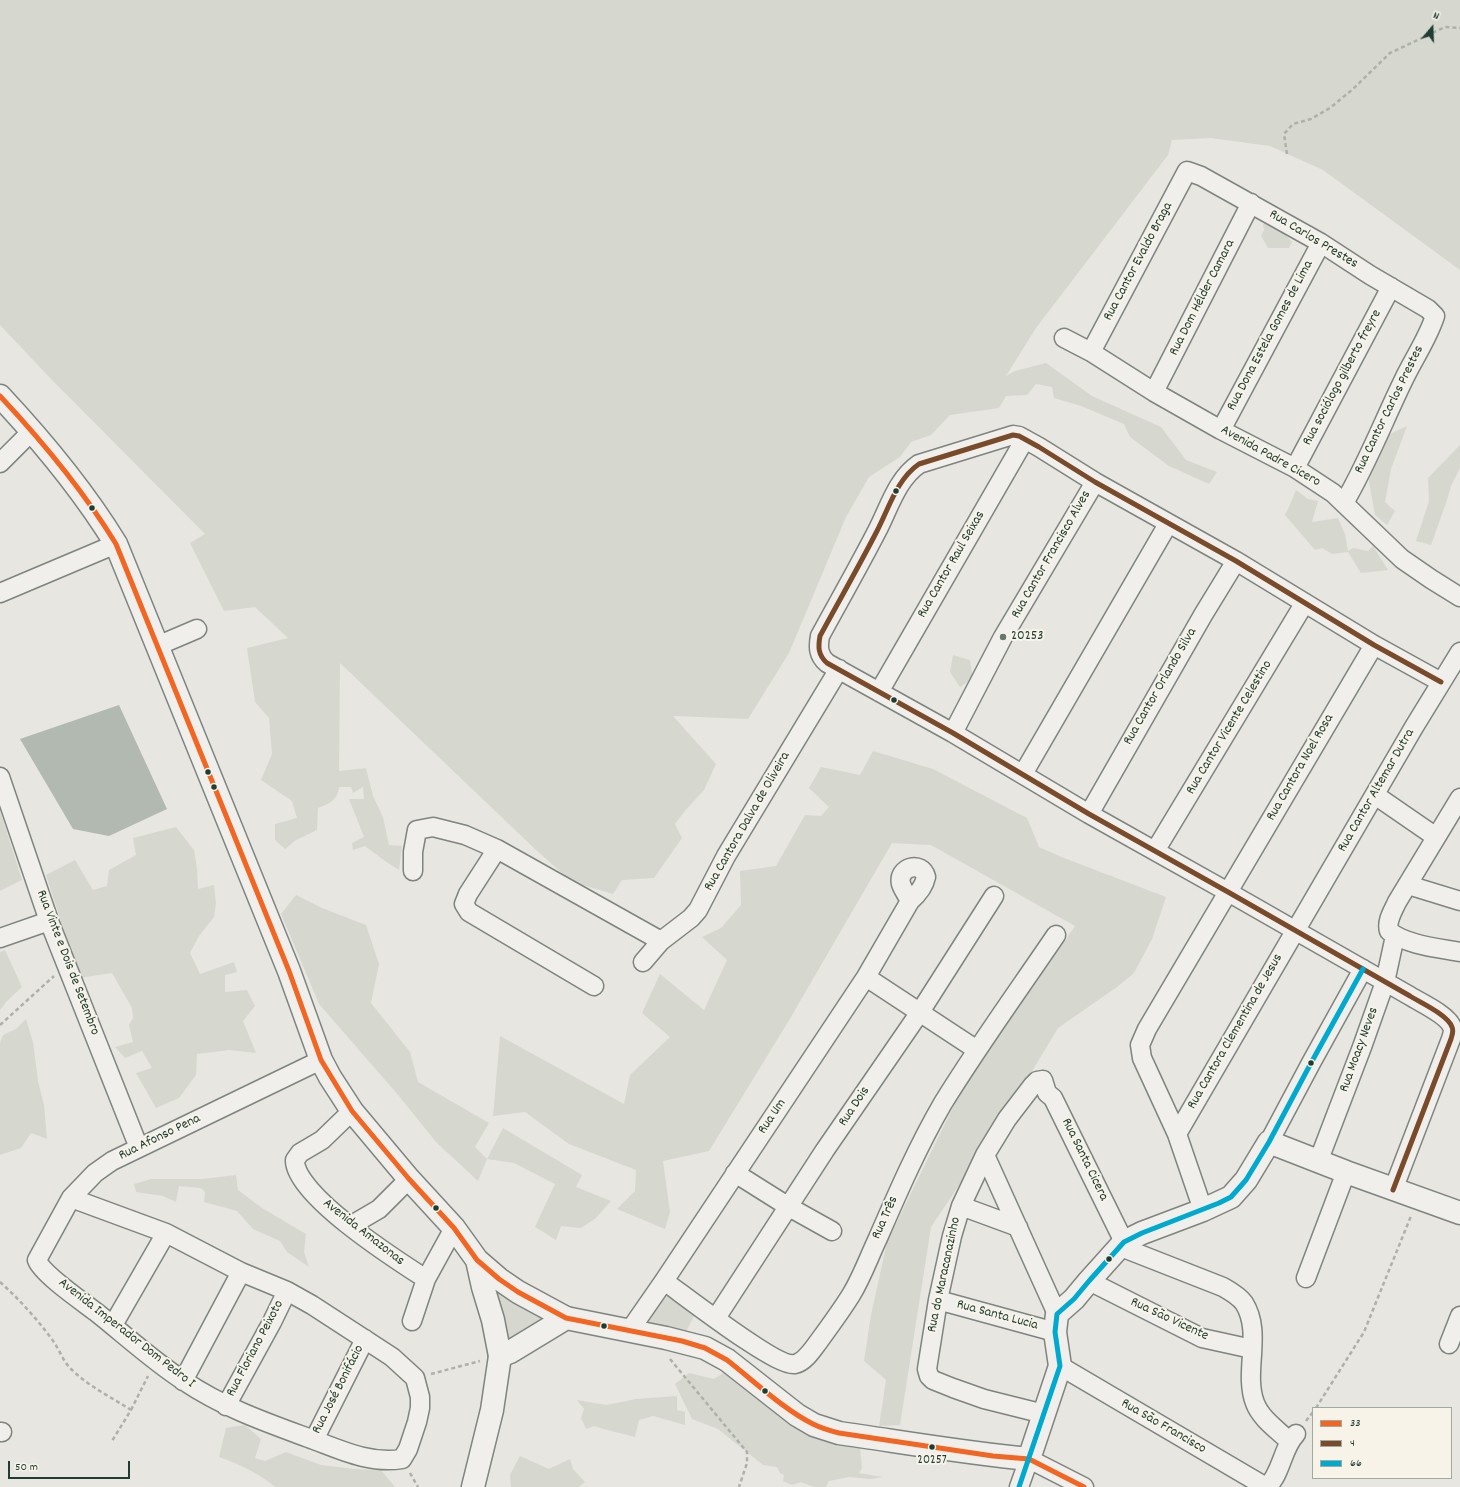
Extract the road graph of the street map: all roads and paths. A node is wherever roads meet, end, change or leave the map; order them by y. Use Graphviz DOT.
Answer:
graph roads {
  1 [pos="1460,28"];
  2 [pos="1287,154"];
  3 [pos="1187,171"];
  4 [pos="1251,203"];
  5 [pos="1320,243"];
  6 [pos="1391,287"];
  7 [pos="1435,316"];
  8 [pos="1064,338"];
  9 [pos="1091,352"];
  10 [pos="1154,392"];
  11 [pos="0,396"];
  12 [pos="1221,430"];
  13 [pos="32,431"];
  14 [pos="1025,439"];
  15 [pos="0,463"];
  16 [pos="1295,468"];
  17 [pos="1095,482"];
  18 [pos="1344,503"];
  19 [pos="1168,524"];
  20 [pos="116,544"];
  21 [pos="1236,561"];
  22 [pos="0,592"];
  23 [pos="1460,596"];
  24 [pos="1304,604"];
  25 [pos="197,629"];
  26 [pos="1374,645"];
  27 [pos="157,646"];
  28 [pos="1460,652"];
  29 [pos="839,669"];
  30 [pos="1440,682"];
  31 [pos="879,692"];
  32 [pos="953,733"];
  33 [pos="1023,774"];
  34 [pos="1,780"];
  35 [pos="1375,795"];
  36 [pos="1460,798"];
  37 [pos="1089,814"];
  38 [pos="1454,821"];
  39 [pos="1436,837"];
  40 [pos="497,849"];
  41 [pos="1155,851"];
  42 [pos="412,871"];
  43 [pos="1408,885"];
  44 [pos="1228,892"];
  45 [pos="994,896"];
  46 [pos="910,901"];
  47 [pos="1460,901"];
  48 [pos="49,921"];
  49 [pos="1295,931"];
  50 [pos="1056,935"];
  51 [pos="1395,936"];
  52 [pos="0,938"];
  53 [pos="660,941"];
  54 [pos="1460,952"];
  55 [pos="643,962"];
  56 [pos="66,965"];
  57 [pos="1363,969"];
  58 [pos="866,977"];
  59 [pos="1385,982"];
  60 [pos="594,986"];
  61 [pos="920,1012"];
  62 [pos="0,1025"];
  63 [pos="977,1050"];
  64 [pos="321,1060"];
  65 [pos="1043,1080"];
  66 [pos="352,1111"];
  67 [pos="1177,1134"];
  68 [pos="1269,1142"];
  69 [pos="139,1148"];
  70 [pos="985,1155"];
  71 [pos="1318,1162"];
  72 [pos="1346,1172"];
  73 [pos="735,1173"];
  74 [pos="409,1180"];
  75 [pos="1393,1190"];
  76 [pos="71,1198"];
  77 [pos="1418,1198"];
  78 [pos="960,1206"];
  79 [pos="789,1207"];
  80 [pos="1203,1210"];
  81 [pos="1460,1213"];
  82 [pos="350,1226"];
  83 [pos="454,1228"];
  84 [pos="1018,1228"];
  85 [pos="832,1232"];
  86 [pos="166,1233"];
  87 [pos="1123,1244"];
  88 [pos="37,1260"];
  89 [pos="477,1260"];
  90 [pos="241,1272"];
  91 [pos="1306,1278"];
  92 [pos="426,1279"];
  93 [pos="664,1281"];
  94 [pos="1089,1281"];
  95 [pos="0,1282"];
  96 [pos="286,1291"];
  97 [pos="938,1300"];
  98 [pos="1460,1316"];
  99 [pos="566,1318"];
  100 [pos="716,1318"];
  101 [pos="412,1321"];
  102 [pos="1056,1323"];
  103 [pos="113,1325"];
  104 [pos="630,1330"];
  105 [pos="365,1339"];
  106 [pos="1449,1344"];
  107 [pos="1252,1349"];
  108 [pos="500,1356"];
  109 [pos="154,1359"];
  110 [pos="670,1360"];
  111 [pos="1060,1366"];
  112 [pos="415,1378"];
  113 [pos="183,1381"];
  114 [pos="226,1406"];
  115 [pos="1317,1407"];
  116 [pos="132,1410"];
  117 [pos="1044,1414"];
  118 [pos="314,1440"];
  119 [pos="112,1441"];
  120 [pos="1029,1459"];
  121 [pos="473,1487"];
  122 [pos="739,1487"];
  123 [pos="1019,1487"];
  124 [pos="1084,1487"];
  125 [pos="1266,1487"];
  1 -- 2 [label="path"];
  3 -- 4 [label="street, Rua Carlos Prestes"];
  3 -- 9 [label="street, Rua Cantor Evaldo Braga"];
  4 -- 5 [label="street, Rua Carlos Prestes"];
  4 -- 10 [label="street, Rua Dom Hélder Camara"];
  5 -- 6 [label="street, Rua Carlos Prestes"];
  5 -- 12 [label="street, Rua Dona Estela Gomes de Lima"];
  6 -- 7 [label="street, Rua Carlos Prestes"];
  6 -- 16 [label="street, Rua sociólogo gilberto freyre"];
  7 -- 18 [label="street, Rua Cantor Carlos Prestes"];
  8 -- 9 [label="street, Avenida Padre Cicero"];
  9 -- 10 [label="street, Avenida Padre Cicero"];
  10 -- 12 [label="street, Avenida Padre Cicero"];
  11 -- 13 [label="main road"];
  12 -- 16 [label="street, Avenida Padre Cicero"];
  13 -- 15 [label="street"];
  13 -- 20 [label="main road"];
  14 -- 17 [label="street"];
  14 -- 29 [label="street"];
  14 -- 31 [label="street, Rua Cantor Raul Seixas"];
  16 -- 18 [label="street, Avenida Padre Cicero"];
  17 -- 19 [label="street"];
  17 -- 32 [label="street, Rua Cantor Francisco Alves"];
  18 -- 23 [label="street, Avenida Padre Cicero"];
  19 -- 21 [label="street"];
  19 -- 33 [label="street"];
  20 -- 22 [label="street"];
  20 -- 27 [label="main road"];
  21 -- 24 [label="street"];
  21 -- 37 [label="street, Rua Cantor Orlando Silva"];
  24 -- 26 [label="street"];
  24 -- 41 [label="street, Rua Cantor Vicente Celestino"];
  25 -- 27 [label="street"];
  26 -- 30 [label="street"];
  26 -- 44 [label="street, Rua Cantora Noel Rosa"];
  27 -- 64 [label="main road"];
  28 -- 30 [label="street, Rua Cantor Altemar Dutra"];
  29 -- 31 [label="street"];
  29 -- 53 [label="street, Rua Cantora Dalva de Oliveira"];
  30 -- 35 [label="street, Rua Cantor Altemar Dutra"];
  31 -- 32 [label="street"];
  32 -- 33 [label="street"];
  33 -- 37 [label="street"];
  34 -- 48 [label="street, Rua Vinte e Dois de Setembro"];
  35 -- 39 [label="street"];
  35 -- 49 [label="street, Rua Cantor Altemar Dutra"];
  36 -- 38 [label="street"];
  37 -- 41 [label="street"];
  38 -- 39 [label="street"];
  39 -- 43 [label="street"];
  40 -- 42 [label="street"];
  40 -- 53 [label="street"];
  40 -- 60 [label="street"];
  41 -- 44 [label="street"];
  43 -- 47 [label="street"];
  43 -- 51 [label="street"];
  44 -- 49 [label="street"];
  44 -- 67 [label="street, Rua Cantora Noel Rosa"];
  45 -- 61 [label="street, Rua Dois"];
  46 -- 58 [label="street, Rua Um"];
  48 -- 52 [label="street"];
  48 -- 56 [label="street, Rua Vinte e Dois de Setembro"];
  49 -- 57 [label="street"];
  49 -- 67 [label="street, Rua Cantora Clementina de Jesus"];
  50 -- 63 [label="street, Rua Três"];
  51 -- 54 [label="street"];
  51 -- 59 [label="street, Rua Moacy Neves"];
  53 -- 55 [label="street, Rua Cantora Dalva de Oliveira"];
  56 -- 62 [label="path"];
  56 -- 69 [label="street, Rua Vinte e Dois de Setembro"];
  57 -- 59 [label="street"];
  57 -- 68 [label="street"];
  58 -- 61 [label="street"];
  58 -- 73 [label="street, Rua Um"];
  59 -- 71 [label="street, Rua Moacy Neves"];
  59 -- 75 [label="street"];
  61 -- 63 [label="street"];
  61 -- 79 [label="street, Rua Dois"];
  63 -- 100 [label="street, Rua Três"];
  64 -- 66 [label="main road"];
  64 -- 69 [label="street, Rua Afonso Pena"];
  65 -- 70 [label="street, Rua do Maracanazinho"];
  65 -- 87 [label="street, Rua Santa Cicera"];
  66 -- 74 [label="main road"];
  66 -- 82 [label="street, Avenida Amazonas"];
  67 -- 80 [label="street"];
  68 -- 71 [label="main road"];
  68 -- 80 [label="main road"];
  69 -- 76 [label="street, Rua Afonso Pena"];
  70 -- 78 [label="street, Rua do Maracanazinho"];
  70 -- 84 [label="street"];
  71 -- 72 [label="main road"];
  72 -- 75 [label="main road"];
  72 -- 91 [label="street"];
  73 -- 79 [label="street"];
  73 -- 93 [label="street, Rua Um"];
  74 -- 82 [label="street"];
  74 -- 83 [label="main road"];
  75 -- 77 [label="main road"];
  76 -- 86 [label="street"];
  76 -- 88 [label="street, Rua Afonso Pena"];
  77 -- 81 [label="main road"];
  77 -- 115 [label="path"];
  78 -- 84 [label="street"];
  78 -- 97 [label="street, Rua do Maracanazinho"];
  79 -- 85 [label="street"];
  79 -- 100 [label="street, Rua Dois"];
  80 -- 87 [label="main road"];
  82 -- 92 [label="street, Avenida Amazonas"];
  83 -- 89 [label="main road"];
  83 -- 92 [label="street"];
  84 -- 102 [label="street"];
  86 -- 90 [label="street"];
  86 -- 103 [label="street"];
  87 -- 94 [label="main road"];
  87 -- 107 [label="street"];
  88 -- 103 [label="street, Avenida Imperador Dom Pedro I"];
  89 -- 99 [label="main road"];
  89 -- 108 [label="main road"];
  90 -- 96 [label="street"];
  90 -- 113 [label="street"];
  92 -- 101 [label="street"];
  93 -- 100 [label="street, Rua Três"];
  93 -- 104 [label="street, Rua Um"];
  94 -- 102 [label="main road"];
  94 -- 107 [label="street, Rua São Vicente"];
  95 -- 116 [label="path"];
  96 -- 105 [label="street"];
  96 -- 114 [label="street, Rua Floriano Peixoto"];
  97 -- 102 [label="street, Rua Santa Lucia"];
  97 -- 117 [label="street, Rua do Maracanazinho"];
  98 -- 106 [label="street"];
  99 -- 104 [label="main road"];
  99 -- 108 [label="main road"];
  102 -- 111 [label="main road"];
  103 -- 109 [label="street, Avenida Imperador Dom Pedro I"];
  104 -- 120 [label="main road"];
  105 -- 112 [label="street"];
  105 -- 118 [label="street, Rua José Bonifácio"];
  107 -- 125 [label="street"];
  108 -- 112 [label="path"];
  108 -- 121 [label="main road"];
  109 -- 113 [label="street, Avenida Imperador Dom Pedro I"];
  109 -- 116 [label="path"];
  110 -- 122 [label="path"];
  111 -- 117 [label="main road"];
  111 -- 125 [label="street, Rua São Francisco"];
  112 -- 118 [label="street, Avenida Imperador Dom Pedro I"];
  113 -- 114 [label="street, Avenida Imperador Dom Pedro I"];
  114 -- 118 [label="street, Avenida Imperador Dom Pedro I"];
  116 -- 119 [label="path"];
  117 -- 120 [label="main road"];
  120 -- 123 [label="street"];
  120 -- 124 [label="street"];
}
